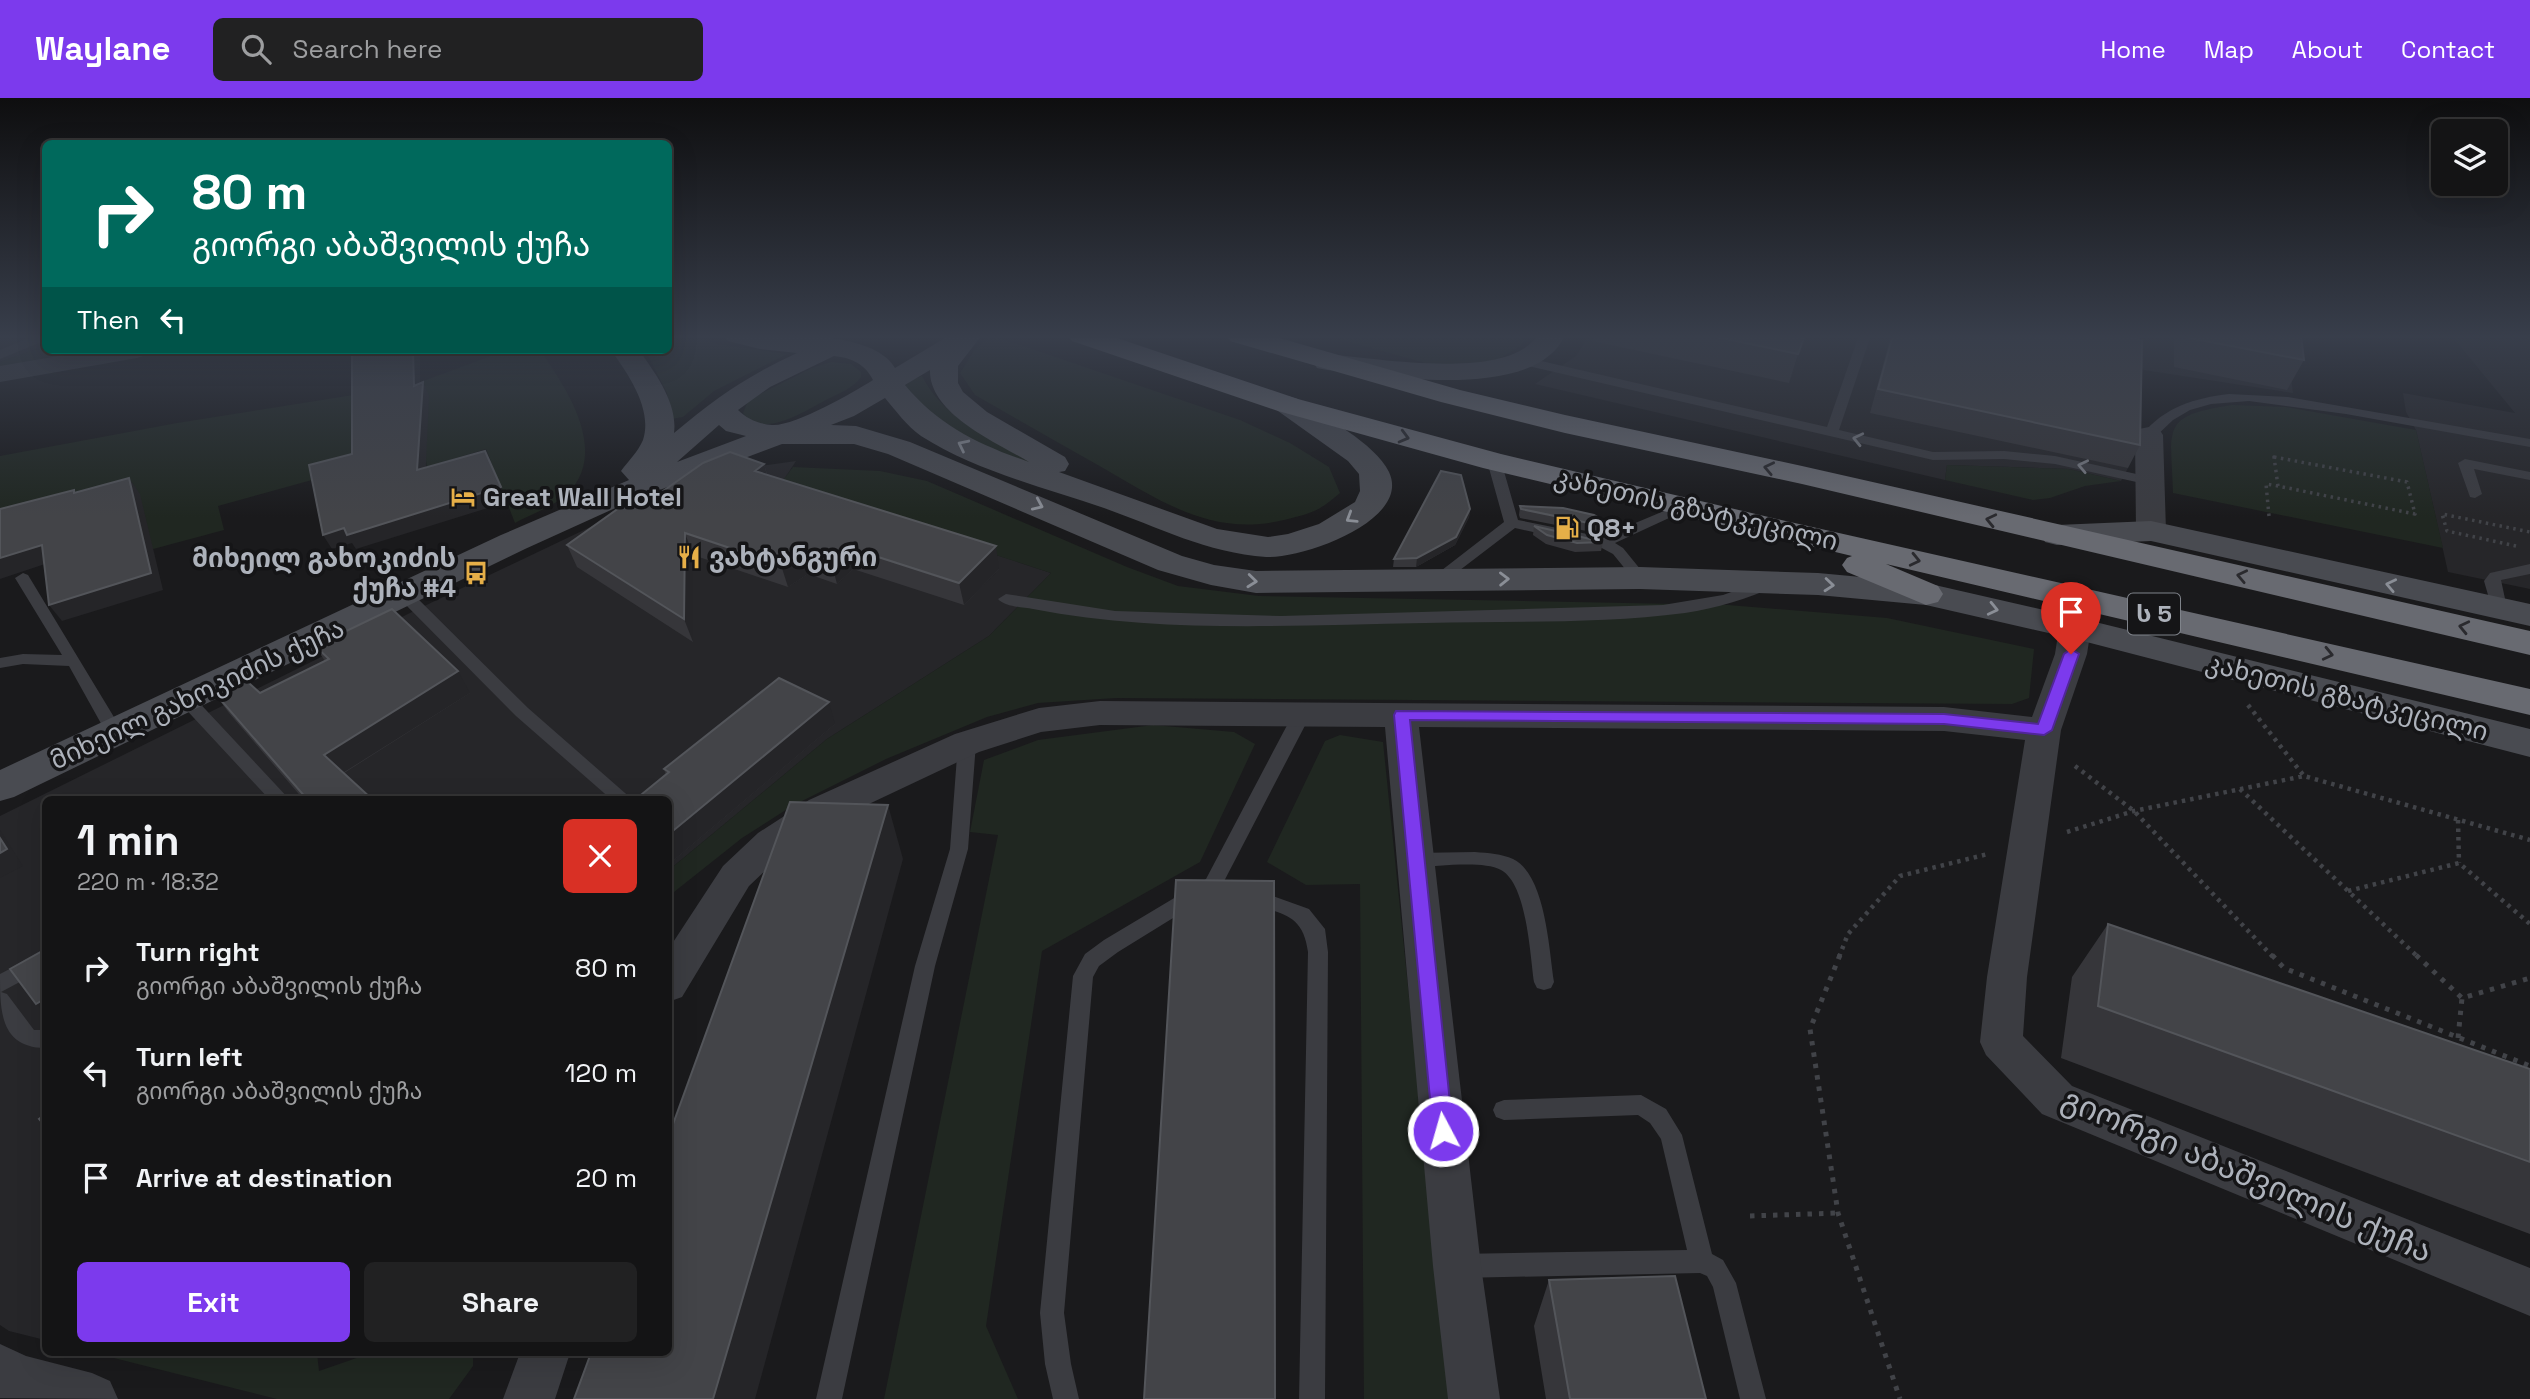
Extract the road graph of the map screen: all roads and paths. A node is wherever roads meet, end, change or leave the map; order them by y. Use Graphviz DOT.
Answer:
graph roads {
  1 [pos="651,396"];
  2 [pos="739,396"];
  3 [pos="869,396"];
  4 [pos="898,396"];
  5 [pos="950,396"];
  6 [pos="1261,396"];
  7 [pos="1456,396"];
  8 [pos="1672,396"];
  9 [pos="1844,396"];
  10 [pos="1288,405"];
  11 [pos="720,409"];
  12 [pos="1832,432"];
  13 [pos="776,435"];
  14 [pos="2149,435"];
  15 [pos="2530,443"];
  16 [pos="1494,461"];
  17 [pos="2530,476"];
  18 [pos="975,480"];
  19 [pos="2150,481"];
  20 [pos="2278,486"];
  21 [pos="622,494"];
  22 [pos="2475,494"];
  23 [pos="1119,503"];
  24 [pos="1688,506"];
  25 [pos="2269,516"];
  26 [pos="1512,523"];
  27 [pos="1777,529"];
  28 [pos="2151,531"];
  29 [pos="2530,532"];
  30 [pos="2057,535"];
  31 [pos="1603,542"];
  32 [pos="2518,546"];
  33 [pos="2530,569"];
  34 [pos="23,578"];
  35 [pos="1640,578"];
  36 [pos="1438,580"];
  37 [pos="1774,581"];
  38 [pos="1926,594"];
  39 [pos="405,595"];
  40 [pos="1006,599"];
  41 [pos="2501,608"];
  42 [pos="2530,624"];
  43 [pos="2075,628"];
  44 [pos="2278,642"];
  45 [pos="2530,643"];
  46 [pos="74,661"];
  47 [pos="0,663"];
  48 [pos="2242,696"];
  49 [pos="186,699"];
  50 [pos="2530,702"];
  51 [pos="1303,714"];
  52 [pos="1401,715"];
  53 [pos="114,732"];
  54 [pos="2042,740"];
  55 [pos="967,743"];
  56 [pos="2530,743"];
  57 [pos="2304,776"];
  58 [pos="0,787"];
  59 [pos="2240,789"];
  60 [pos="277,796"];
  61 [pos="619,796"];
  62 [pos="2134,811"];
  63 [pos="2458,820"];
  64 [pos="2530,840"];
  65 [pos="2027,845"];
  66 [pos="1415,860"];
  67 [pos="2459,863"];
  68 [pos="1213,884"];
  69 [pos="2348,891"];
  70 [pos="2530,924"];
  71 [pos="42,960"];
  72 [pos="2530,978"];
  73 [pos="672,979"];
  74 [pos="1544,982"];
  75 [pos="0,984"];
  76 [pos="2462,998"];
  77 [pos="0,1000"];
  78 [pos="2458,1038"];
  79 [pos="42,1040"];
  80 [pos="2530,1066"];
  81 [pos="1504,1110"];
  82 [pos="1838,1213"];
  83 [pos="1750,1216"];
  84 [pos="1702,1262"];
  85 [pos="1457,1266"];
  86 [pos="2530,1292"];
  87 [pos="544,1356"];
  88 [pos="0,1369"];
  89 [pos="92,1399"];
  90 [pos="529,1399"];
  91 [pos="829,1399"];
  92 [pos="1066,1399"];
  93 [pos="1312,1399"];
  94 [pos="1474,1399"];
  95 [pos="1753,1399"];
  96 [pos="1900,1399"];
  1 -- 21 [label="main road"];
  2 -- 11 [label="main road"];
  3 -- 13 [label="main road"];
  23 -- 4 [label="main road, one-way"];
  5 -- 23 [label="main road"];
  6 -- 10 [label="highway, კახეთის გზატკეცილი / ს 5"];
  30 -- 7 [label="highway, კახეთის გზატკეცილი / ს 5, one-way"];
  8 -- 12 [label="lane"];
  9 -- 12 [label="lane"];
  10 -- 16 [label="highway, კახეთის გზატკეცილი / ს 5, one-way"];
  10 -- 23 [label="main road, one-way"];
  11 -- 13 [label="main road"];
  11 -- 21 [label="main road"];
  19 -- 12 [label="lane, one-way"];
  13 -- 18 [label="main road"];
  13 -- 21 [label="main road"];
  14 -- 15 [label="lane"];
  14 -- 19 [label="street"];
  16 -- 24 [label="highway, კახეთის გზატკეცილი / ს 5"];
  16 -- 26 [label="lane"];
  17 -- 22 [label="lane"];
  18 -- 21 [label="main road"];
  18 -- 36 [label="main road, one-way"];
  19 -- 28 [label="street"];
  20 -- 20 [label="path"];
  20 -- 25 [label="path"];
  21 -- 39 [label="main road, მიხეილ გახოკიძის ქუჩა"];
  24 -- 27 [label="highway, კახეთის გზატკეცილი / ს 5"];
  24 -- 31 [label="lane"];
  26 -- 31 [label="lane"];
  26 -- 36 [label="lane"];
  27 -- 38 [label="highway"];
  27 -- 44 [label="highway, კახეთის გზატკეცილი / ს 5, one-way"];
  28 -- 30 [label="main road, კახეთის გზატკეცილი"];
  41 -- 28 [label="main road, კახეთის გზატკეცილი, one-way"];
  29 -- 32 [label="path"];
  45 -- 30 [label="highway, კახეთის გზატკეცილი / ს 5, one-way"];
  31 -- 35 [label="lane"];
  33 -- 41 [label="lane"];
  34 -- 46 [label="lane"];
  36 -- 35 [label="main road, one-way"];
  35 -- 37 [label="main road"];
  37 -- 38 [label="main road, one-way"];
  37 -- 40 [label="lane"];
  38 -- 43 [label="main road, one-way"];
  39 -- 49 [label="main road, მიხეილ გახოკიძის ქუჩა"];
  39 -- 61 [label="lane"];
  41 -- 42 [label="highway"];
  43 -- 44 [label="main road, კახეთის გზატკეცილი"];
  43 -- 54 [label="street, გიორგი აბაშვილის ქუჩა"];
  43 -- 56 [label="main road, კახეთის გზატკეცილი"];
  44 -- 50 [label="highway, კახეთის გზატკეცილი / ს 5, one-way"];
  46 -- 47 [label="lane"];
  46 -- 53 [label="lane"];
  48 -- 57 [label="path"];
  49 -- 53 [label="main road, მიხეილ გახოკიძის ქუჩა"];
  49 -- 60 [label="lane"];
  51 -- 52 [label="street"];
  51 -- 55 [label="street"];
  51 -- 68 [label="lane"];
  52 -- 54 [label="street"];
  52 -- 66 [label="street"];
  53 -- 58 [label="main road, მიხეილ გახოკიძის ქუჩა"];
  54 -- 62 [label="path"];
  54 -- 65 [label="street, გიორგი აბაშვილის ქუჩა"];
  55 -- 73 [label="street"];
  55 -- 91 [label="lane"];
  57 -- 59 [label="path"];
  57 -- 63 [label="path"];
  59 -- 62 [label="path"];
  59 -- 69 [label="path"];
  62 -- 65 [label="path"];
  62 -- 78 [label="path"];
  63 -- 64 [label="path"];
  63 -- 67 [label="path"];
  65 -- 82 [label="path"];
  65 -- 86 [label="street, გიორგი აბაშვილის ქუჩა"];
  66 -- 74 [label="lane"];
  66 -- 85 [label="street"];
  67 -- 69 [label="path"];
  67 -- 70 [label="path"];
  68 -- 92 [label="lane"];
  68 -- 93 [label="lane"];
  69 -- 76 [label="path"];
  71 -- 75 [label="lane"];
  72 -- 76 [label="path"];
  76 -- 78 [label="path"];
  77 -- 79 [label="lane"];
  78 -- 80 [label="path"];
  81 -- 84 [label="lane"];
  82 -- 83 [label="path"];
  82 -- 96 [label="path"];
  84 -- 85 [label="lane"];
  84 -- 95 [label="lane"];
  85 -- 94 [label="street"];
  87 -- 90 [label="street"];
  88 -- 89 [label="street"];
}
